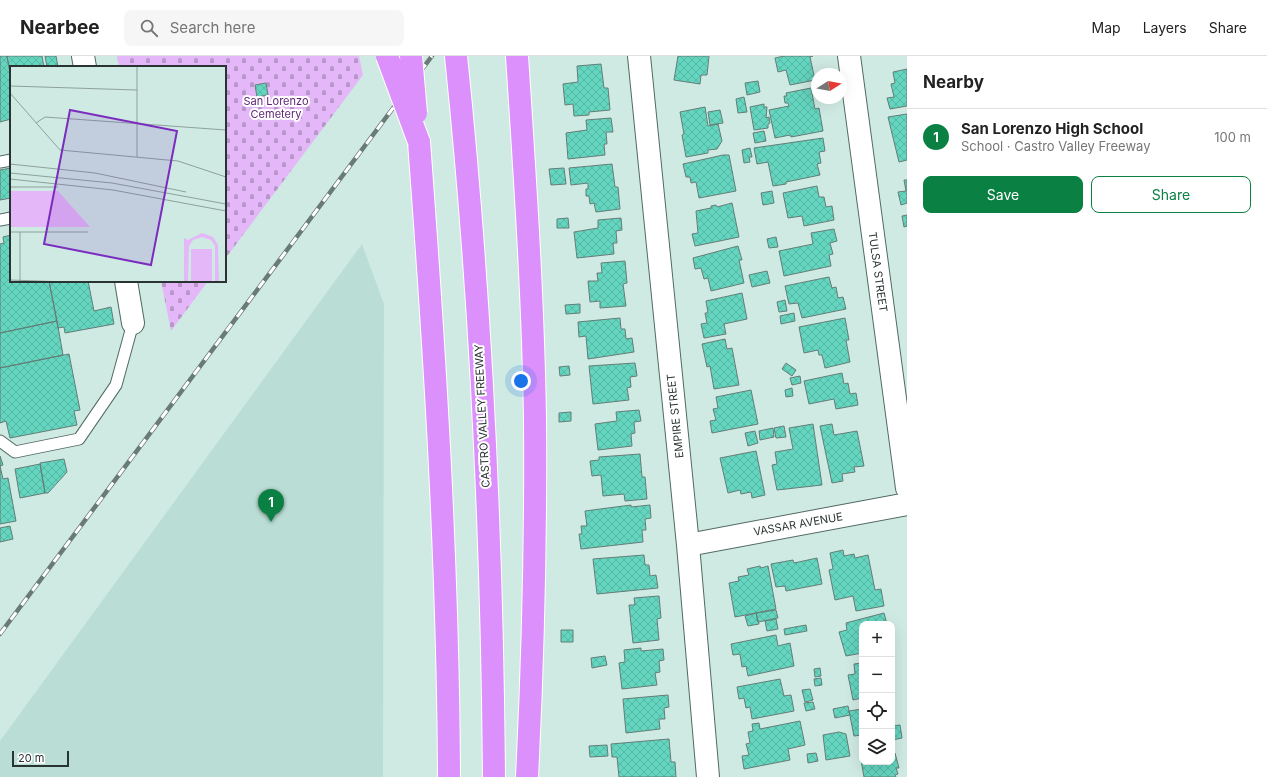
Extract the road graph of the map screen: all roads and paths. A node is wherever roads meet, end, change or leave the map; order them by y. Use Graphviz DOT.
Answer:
graph roads {
  1 [pos="83,56"];
  2 [pos="387,56"];
  3 [pos="411,56"];
  4 [pos="456,56"];
  5 [pos="517,56"];
  6 [pos="639,56"];
  7 [pos="849,56"];
  8 [pos="85,66"];
  9 [pos="419,142"];
  10 [pos="10,160"];
  11 [pos="0,162"];
  12 [pos="10,218"];
  13 [pos="0,220"];
  14 [pos="126,282"];
  15 [pos="134,323"];
  16 [pos="0,441"];
  17 [pos="907,488"];
  18 [pos="907,504"];
  19 [pos="688,545"];
  20 [pos="449,777"];
  21 [pos="494,777"];
  22 [pos="527,777"];
  23 [pos="708,777"];
  1 -- 8 [label="street"];
  2 -- 9 [label="highway, bridge"];
  3 -- 9 [label="highway, bridge"];
  4 -- 21 [label="highway, CASTRO VALLEY FREEWAY"];
  5 -- 22 [label="highway"];
  6 -- 19 [label="street, EMPIRE STREET"];
  7 -- 17 [label="street, TULSA STREET"];
  9 -- 20 [label="highway"];
  10 -- 11 [label="lane"];
  12 -- 13 [label="lane"];
  14 -- 15 [label="street"];
  15 -- 16 [label="lane"];
  18 -- 19 [label="street, VASSAR AVENUE"];
  19 -- 23 [label="street, EMPIRE STREET"];
}
